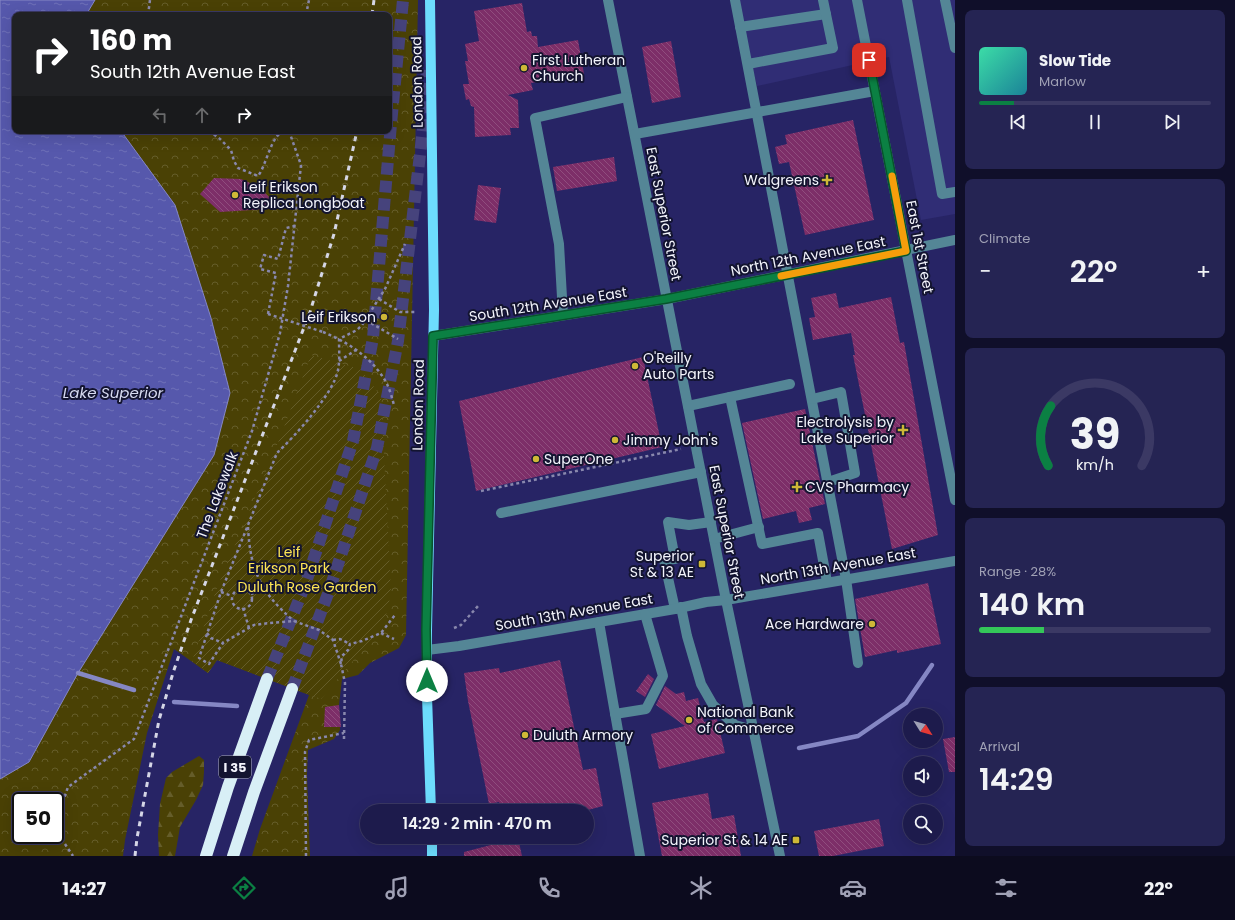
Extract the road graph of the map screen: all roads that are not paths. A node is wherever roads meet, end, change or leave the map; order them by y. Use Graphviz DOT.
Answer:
graph roads {
  1 [pos="430,0"];
  2 [pos="608,0"];
  3 [pos="735,0"];
  4 [pos="823,0"];
  5 [pos="857,0"];
  6 [pos="907,0"];
  7 [pos="945,0"];
  8 [pos="826,14"];
  9 [pos="740,27"];
  10 [pos="955,48"];
  11 [pos="748,64"];
  12 [pos="875,91"];
  13 [pos="627,97"];
  14 [pos="757,112"];
  15 [pos="635,134"];
  16 [pos="955,192"];
  17 [pos="955,240"];
  18 [pos="906,251"];
  19 [pos="789,275"];
  20 [pos="666,299"];
  21 [pos="563,315"];
  22 [pos="433,336"];
  23 [pos="790,384"];
  24 [pos="730,397"];
  25 [pos="812,400"];
  26 [pos="688,406"];
  27 [pos="951,453"];
  28 [pos="701,472"];
  29 [pos="828,482"];
  30 [pos="955,500"];
  31 [pos="501,513"];
  32 [pos="711,522"];
  33 [pos="758,527"];
  34 [pos="714,539"];
  35 [pos="955,561"];
  36 [pos="846,579"];
  37 [pos="827,582"];
  38 [pos="726,600"];
  39 [pos="678,608"];
  40 [pos="645,614"];
  41 [pos="599,622"];
  42 [pos="427,650"];
  43 [pos="858,662"];
  44 [pos="267,679"];
  45 [pos="292,688"];
  46 [pos="615,714"];
  47 [pos="753,730"];
  48 [pos="431,804"];
  49 [pos="432,844"];
  50 [pos="206,856"];
  51 [pos="233,856"];
  52 [pos="432,856"];
  53 [pos="640,856"];
  54 [pos="780,856"];
  1 -- 22 [label="main road, London Road"];
  2 -- 13 [label="street, East Superior Street"];
  3 -- 9 [label="street"];
  4 -- 8 [label="street"];
  5 -- 12 [label="street, East 1st Street"];
  6 -- 16 [label="street"];
  7 -- 10 [label="street"];
  8 -- 9 [label="street"];
  8 -- 11 [label="street"];
  9 -- 11 [label="street"];
  11 -- 14 [label="street"];
  12 -- 14 [label="street"];
  12 -- 18 [label="street, East 1st Street"];
  13 -- 15 [label="street, East Superior Street"];
  13 -- 21 [label="street"];
  14 -- 15 [label="street"];
  14 -- 19 [label="street"];
  15 -- 20 [label="street, East Superior Street"];
  17 -- 18 [label="street, North 12th Avenue East"];
  18 -- 19 [label="street, North 12th Avenue East"];
  18 -- 27 [label="street, East 1st Street"];
  19 -- 20 [label="street, North 12th Avenue East"];
  19 -- 25 [label="street"];
  20 -- 21 [label="street, South 12th Avenue East"];
  20 -- 26 [label="street, East Superior Street"];
  21 -- 22 [label="street, South 12th Avenue East"];
  22 -- 42 [label="main road, London Road"];
  23 -- 24 [label="street"];
  24 -- 26 [label="street"];
  24 -- 33 [label="street"];
  25 -- 29 [label="street"];
  25 -- 29 [label="street"];
  26 -- 28 [label="street, East Superior Street"];
  27 -- 30 [label="street, East 1st Street"];
  28 -- 31 [label="street"];
  28 -- 32 [label="street, East Superior Street"];
  29 -- 36 [label="street"];
  32 -- 34 [label="street, East Superior Street"];
  32 -- 39 [label="street"];
  33 -- 34 [label="street"];
  33 -- 37 [label="street"];
  34 -- 38 [label="street, East Superior Street"];
  35 -- 36 [label="street, North 13th Avenue East"];
  36 -- 37 [label="street, North 13th Avenue East"];
  36 -- 43 [label="street"];
  37 -- 38 [label="street, North 13th Avenue East"];
  38 -- 39 [label="street, South 13th Avenue East"];
  38 -- 47 [label="street, East Superior Street"];
  39 -- 40 [label="street, South 13th Avenue East"];
  39 -- 47 [label="street"];
  40 -- 41 [label="street, South 13th Avenue East"];
  40 -- 46 [label="street"];
  41 -- 42 [label="street, South 13th Avenue East"];
  41 -- 46 [label="street"];
  42 -- 48 [label="main road, London Road"];
  44 -- 50 [label="highway, I 35"];
  45 -- 51 [label="highway, I 35"];
  46 -- 53 [label="street"];
  47 -- 54 [label="street, East Superior Street"];
  49 -- 52 [label="main road"];
}
